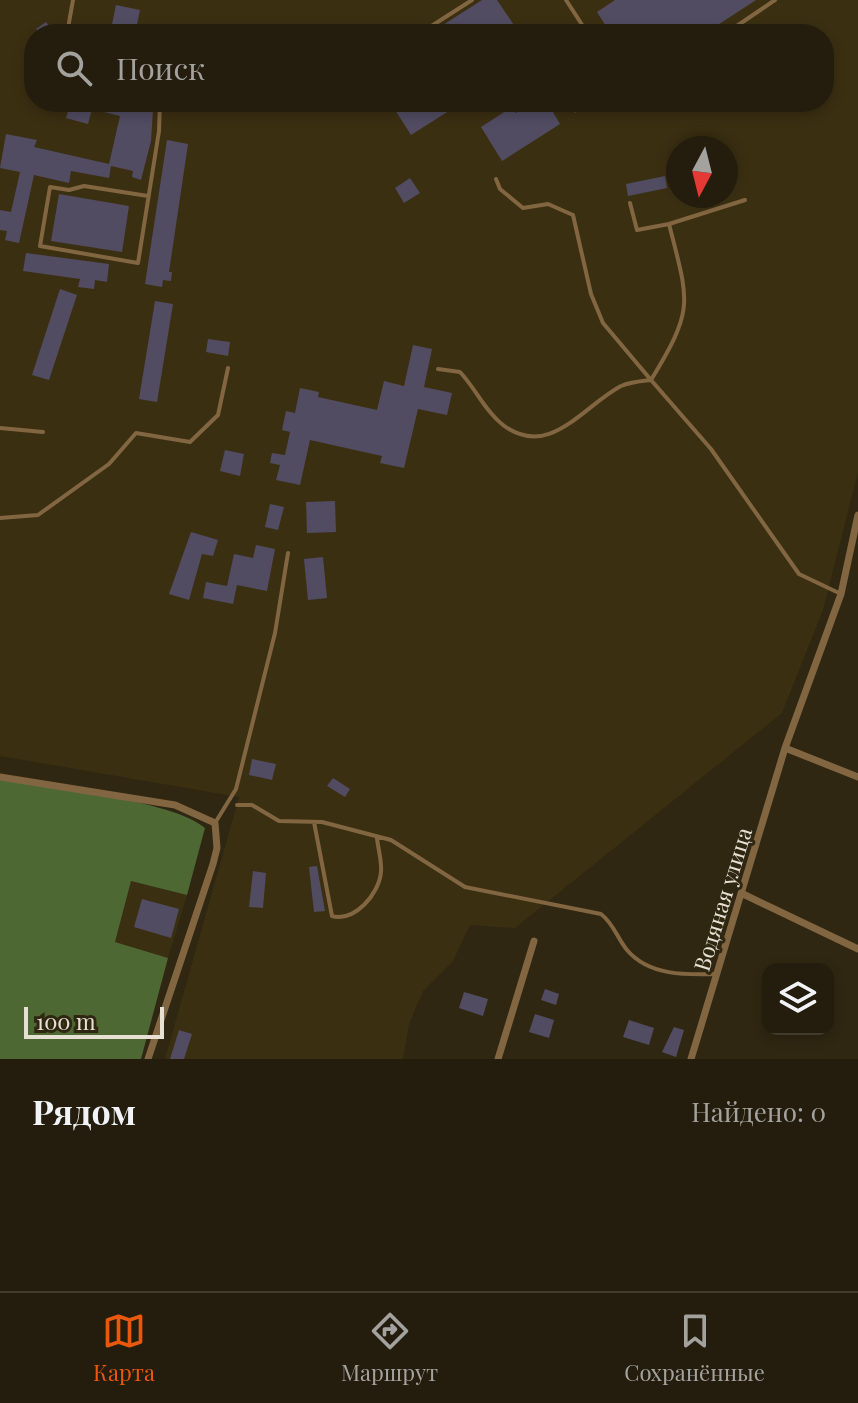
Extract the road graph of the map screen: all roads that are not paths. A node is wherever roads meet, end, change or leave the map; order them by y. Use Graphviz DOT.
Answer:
graph roads {
  1 [pos="73,0"];
  2 [pos="472,0"];
  3 [pos="566,0"];
  4 [pos="775,0"];
  5 [pos="69,24"];
  6 [pos="435,24"];
  7 [pos="582,24"];
  8 [pos="740,24"];
  9 [pos="160,112"];
  10 [pos="496,179"];
  11 [pos="148,196"];
  12 [pos="745,200"];
  13 [pos="630,203"];
  14 [pos="669,224"];
  15 [pos="228,368"];
  16 [pos="438,369"];
  17 [pos="651,380"];
  18 [pos="0,428"];
  19 [pos="43,432"];
  20 [pos="858,515"];
  21 [pos="0,518"];
  22 [pos="288,553"];
  23 [pos="841,594"];
  24 [pos="785,748"];
  25 [pos="0,777"];
  26 [pos="858,777"];
  27 [pos="237,805"];
  28 [pos="314,822"];
  29 [pos="215,823"];
  30 [pos="377,838"];
  31 [pos="743,894"];
  32 [pos="534,941"];
  33 [pos="858,949"];
  34 [pos="718,974"];
  35 [pos="148,1059"];
  36 [pos="498,1059"];
  37 [pos="691,1059"];
  1 -- 5 [label="lane"];
  2 -- 6 [label="lane"];
  3 -- 7 [label="lane"];
  4 -- 8 [label="lane"];
  9 -- 11 [label="lane"];
  10 -- 17 [label="lane"];
  11 -- 11 [label="lane"];
  12 -- 14 [label="lane"];
  13 -- 14 [label="lane"];
  14 -- 17 [label="lane"];
  15 -- 21 [label="lane"];
  16 -- 17 [label="lane"];
  17 -- 23 [label="lane"];
  18 -- 19 [label="lane"];
  20 -- 23 [label="street, Водяная улица"];
  22 -- 29 [label="lane"];
  23 -- 24 [label="street, Водяная улица"];
  24 -- 26 [label="street"];
  24 -- 31 [label="street, Водяная улица"];
  25 -- 29 [label="street"];
  27 -- 28 [label="lane"];
  28 -- 30 [label="lane"];
  28 -- 30 [label="lane"];
  29 -- 35 [label="street"];
  30 -- 34 [label="lane"];
  31 -- 33 [label="street"];
  31 -- 34 [label="street, Водяная улица"];
  32 -- 36 [label="street"];
  34 -- 37 [label="street, Водяная улица"];
}
